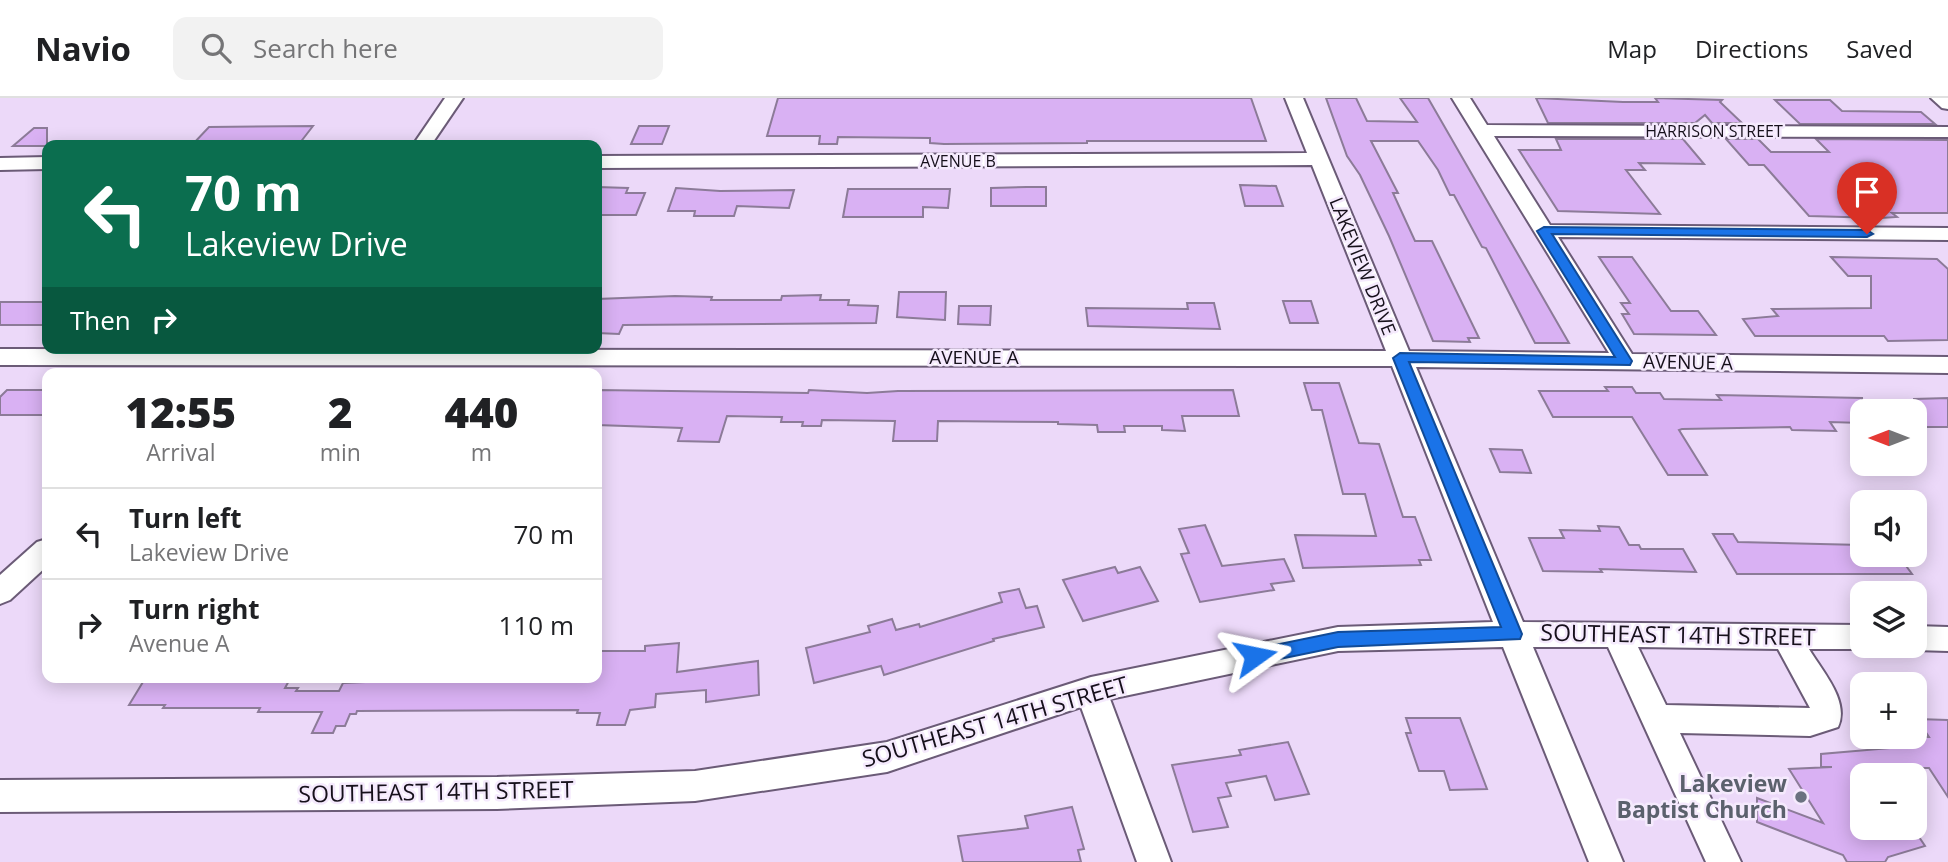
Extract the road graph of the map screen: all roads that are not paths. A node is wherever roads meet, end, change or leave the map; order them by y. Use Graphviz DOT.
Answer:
graph roads {
  1 [pos="454,98"];
  2 [pos="1294,98"];
  3 [pos="1461,98"];
  4 [pos="1940,98"];
  5 [pos="1948,104"];
  6 [pos="1480,130"];
  7 [pos="1948,132"];
  8 [pos="425,140"];
  9 [pos="1319,159"];
  10 [pos="602,162"];
  11 [pos="0,163"];
  12 [pos="42,163"];
  13 [pos="1544,231"];
  14 [pos="1948,234"];
  15 [pos="0,357"];
  16 [pos="1400,358"];
  17 [pos="247,359"];
  18 [pos="1625,361"];
  19 [pos="1948,365"];
  20 [pos="42,554"];
  21 [pos="0,592"];
  22 [pos="1513,634"];
  23 [pos="1617,635"];
  24 [pos="1786,636"];
  25 [pos="1850,637"];
  26 [pos="1927,638"];
  27 [pos="1948,639"];
  28 [pos="1091,691"];
  29 [pos="1657,719"];
  30 [pos="0,796"];
  31 [pos="1154,862"];
  32 [pos="1606,862"];
  33 [pos="1724,862"];
  1 -- 8 [label="street"];
  2 -- 9 [label="street, LAKEVIEW DRIVE"];
  3 -- 6 [label="street"];
  4 -- 5 [label="street"];
  6 -- 7 [label="street, HARRISON STREET"];
  6 -- 13 [label="street"];
  9 -- 10 [label="street, AVENUE B"];
  9 -- 16 [label="street, LAKEVIEW DRIVE"];
  11 -- 12 [label="street"];
  13 -- 14 [label="street"];
  13 -- 18 [label="street"];
  15 -- 17 [label="street, AVENUE A"];
  16 -- 17 [label="street, AVENUE A"];
  16 -- 18 [label="street, AVENUE A"];
  16 -- 22 [label="street, LAKEVIEW DRIVE"];
  18 -- 19 [label="street, AVENUE A"];
  20 -- 21 [label="street"];
  22 -- 23 [label="street, SOUTHEAST 14TH STREET"];
  22 -- 28 [label="street, SOUTHEAST 14TH STREET"];
  22 -- 32 [label="street, LAKEVIEW DRIVE"];
  23 -- 24 [label="street, SOUTHEAST 14TH STREET"];
  23 -- 29 [label="street"];
  24 -- 25 [label="street, SOUTHEAST 14TH STREET"];
  24 -- 29 [label="street"];
  26 -- 27 [label="street"];
  28 -- 30 [label="street, SOUTHEAST 14TH STREET"];
  28 -- 31 [label="street"];
  29 -- 33 [label="street"];
}
